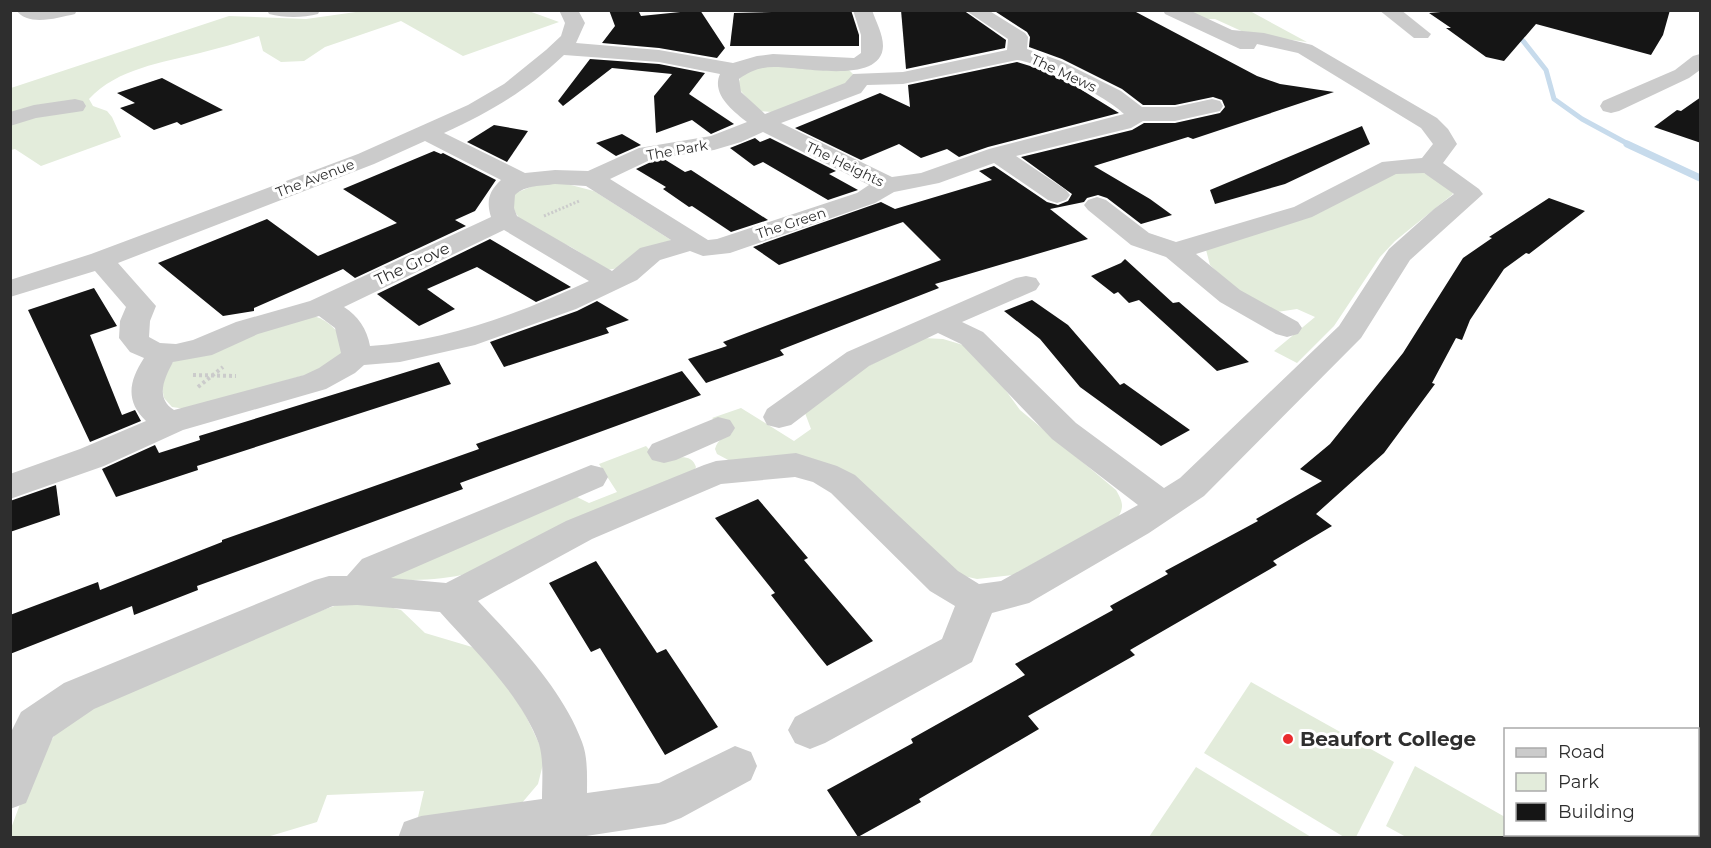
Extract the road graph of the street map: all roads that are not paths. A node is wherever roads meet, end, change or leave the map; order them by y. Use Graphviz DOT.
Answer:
graph roads {
  1 [pos="25,10"];
  2 [pos="68,10"];
  3 [pos="276,10"];
  4 [pos="311,10"];
  5 [pos="568,10"];
  6 [pos="862,10"];
  7 [pos="974,10"];
  8 [pos="1172,10"];
  9 [pos="1388,10"];
  10 [pos="1421,34"];
  11 [pos="1227,36"];
  12 [pos="560,48"];
  13 [pos="1017,54"];
  14 [pos="1269,55"];
  15 [pos="1701,60"];
  16 [pos="735,70"];
  17 [pos="858,72"];
  18 [pos="75,106"];
  19 [pos="1212,106"];
  20 [pos="1611,106"];
  21 [pos="1136,114"];
  22 [pos="10,119"];
  23 [pos="763,123"];
  24 [pos="425,132"];
  25 [pos="997,154"];
  26 [pos="1429,165"];
  27 [pos="521,182"];
  28 [pos="599,184"];
  29 [pos="888,185"];
  30 [pos="1057,195"];
  31 [pos="1097,205"];
  32 [pos="511,224"];
  33 [pos="693,242"];
  34 [pos="1176,251"];
  35 [pos="101,260"];
  36 [pos="611,282"];
  37 [pos="1026,284"];
  38 [pos="10,289"];
  39 [pos="320,307"];
  40 [pos="938,322"];
  41 [pos="1287,328"];
  42 [pos="163,352"];
  43 [pos="356,356"];
  44 [pos="163,416"];
  45 [pos="779,417"];
  46 [pos="691,440"];
  47 [pos="716,473"];
  48 [pos="591,477"];
  49 [pos="12,487"];
  50 [pos="1164,506"];
  51 [pos="357,590"];
  52 [pos="451,598"];
  53 [pos="978,599"];
  54 [pos="23,724"];
  55 [pos="810,730"];
  56 [pos="735,766"];
  57 [pos="10,789"];
  58 [pos="564,817"];
  59 [pos="421,837"];
  1 -- 2 [label="street"];
  3 -- 4 [label="street"];
  5 -- 12 [label="street, The Avenue"];
  6 -- 17 [label="street"];
  7 -- 13 [label="street, The Mews"];
  8 -- 11 [label="street"];
  9 -- 10 [label="street"];
  11 -- 14 [label="street"];
  11 -- 26 [label="street"];
  12 -- 16 [label="street"];
  12 -- 24 [label="street, The Avenue"];
  13 -- 17 [label="street"];
  13 -- 21 [label="street, The Mews"];
  15 -- 20 [label="street"];
  16 -- 17 [label="street"];
  16 -- 23 [label="street"];
  17 -- 23 [label="street, The Park"];
  18 -- 22 [label="street"];
  19 -- 21 [label="street"];
  21 -- 25 [label="street, The Heights"];
  23 -- 28 [label="street, The Park"];
  23 -- 29 [label="street, The Heights"];
  24 -- 27 [label="street"];
  24 -- 35 [label="street, The Avenue"];
  25 -- 29 [label="street, The Heights"];
  25 -- 30 [label="street"];
  26 -- 34 [label="street"];
  26 -- 50 [label="street"];
  27 -- 28 [label="street, The Green"];
  27 -- 32 [label="street"];
  28 -- 33 [label="street, The Green"];
  29 -- 33 [label="street, The Green"];
  31 -- 34 [label="street"];
  32 -- 36 [label="street"];
  32 -- 39 [label="street, The Grove"];
  33 -- 36 [label="street, The Green"];
  34 -- 41 [label="street"];
  35 -- 38 [label="street, The Avenue"];
  35 -- 42 [label="street, The Grove"];
  36 -- 43 [label="street, The Green"];
  37 -- 40 [label="street"];
  39 -- 42 [label="street, The Grove"];
  39 -- 43 [label="street"];
  40 -- 45 [label="street"];
  40 -- 50 [label="street"];
  42 -- 44 [label="street"];
  43 -- 44 [label="street"];
  44 -- 49 [label="street"];
  46 -- 47 [label="street"];
  47 -- 52 [label="street"];
  47 -- 53 [label="street"];
  48 -- 51 [label="street"];
  50 -- 53 [label="street"];
  51 -- 52 [label="street"];
  51 -- 54 [label="street"];
  52 -- 58 [label="street"];
  53 -- 55 [label="street"];
  54 -- 57 [label="street"];
  56 -- 58 [label="street"];
  58 -- 59 [label="street"];
}
